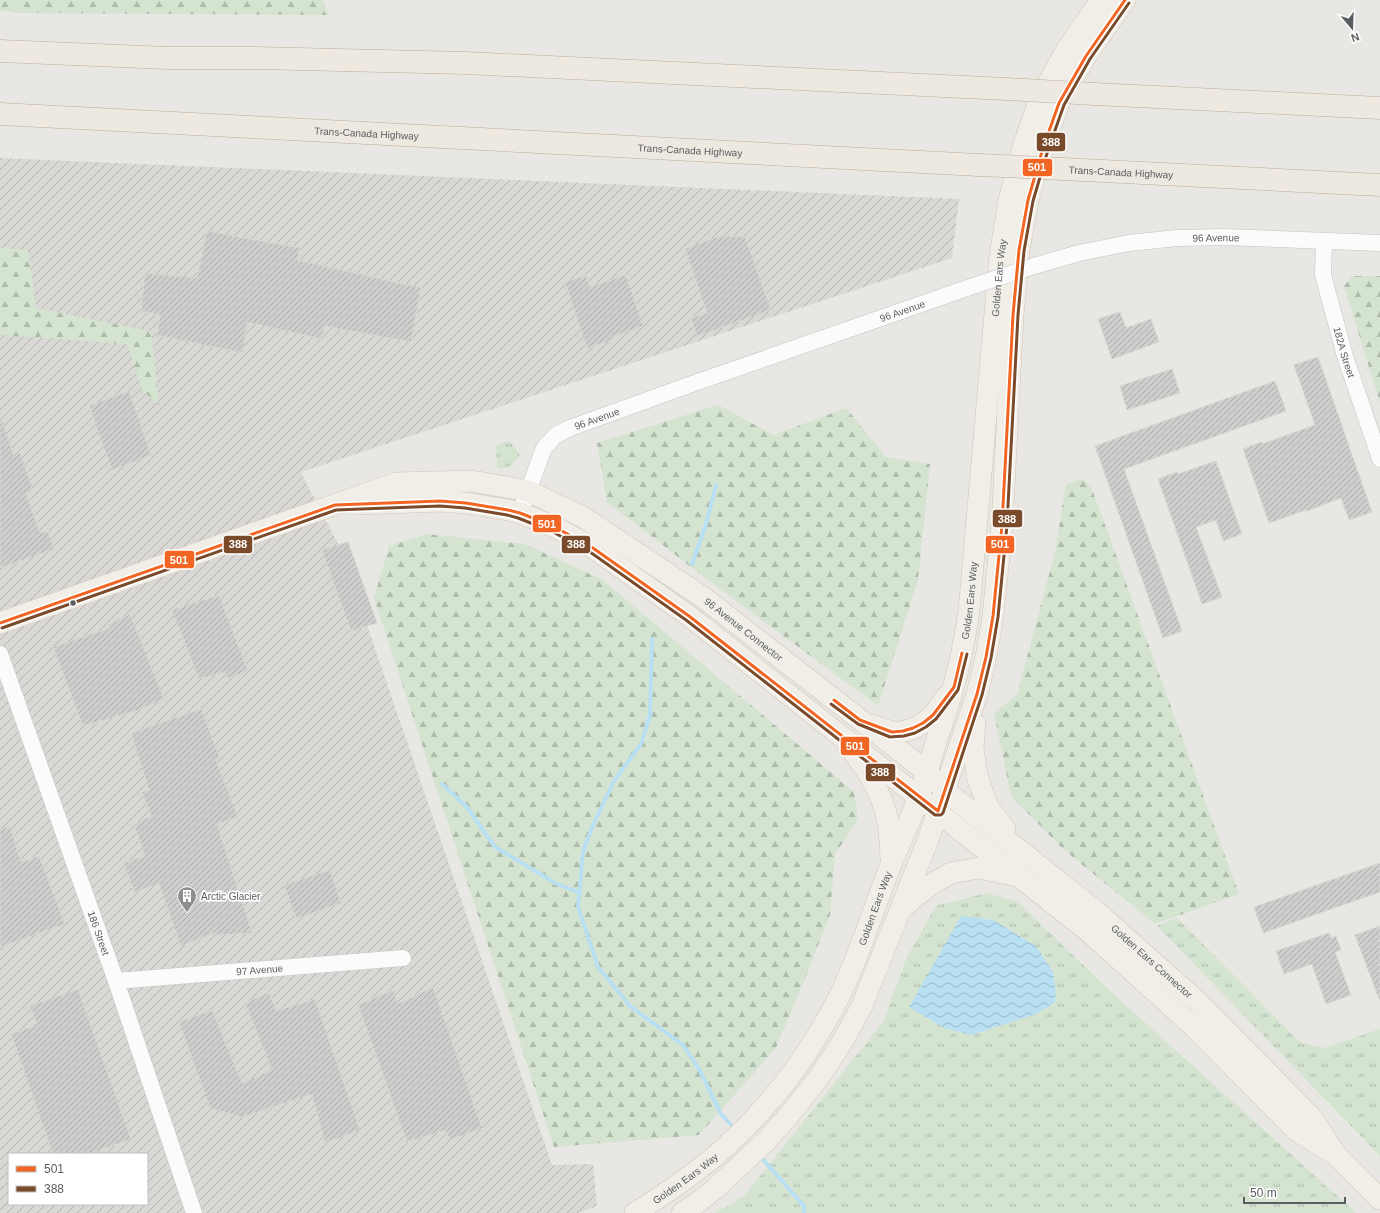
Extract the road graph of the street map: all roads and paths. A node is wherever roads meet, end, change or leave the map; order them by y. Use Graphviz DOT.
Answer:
graph roads {
  1 [pos="1101,0"];
  2 [pos="1125,0"];
  3 [pos="0,51"];
  4 [pos="1380,108"];
  5 [pos="0,114"];
  6 [pos="1380,185"];
  7 [pos="1324,242"];
  8 [pos="1380,244"];
  9 [pos="1380,459"];
  10 [pos="528,492"];
  11 [pos="335,505"];
  12 [pos="520,513"];
  13 [pos="0,623"];
  14 [pos="0,654"];
  15 [pos="954,687"];
  16 [pos="977,694"];
  17 [pos="860,720"];
  18 [pos="842,736"];
  19 [pos="926,774"];
  20 [pos="945,791"];
  21 [pos="919,797"];
  22 [pos="938,811"];
  23 [pos="1026,856"];
  24 [pos="891,863"];
  25 [pos="1020,876"];
  26 [pos="902,908"];
  27 [pos="403,958"];
  28 [pos="116,982"];
  29 [pos="1336,1155"];
  30 [pos="1380,1199"];
  31 [pos="690,1208"];
  32 [pos="194,1213"];
  33 [pos="635,1213"];
  1 -- 15 [label="main road, Golden Ears Way"];
  2 -- 16 [label="main road, Golden Ears Way"];
  3 -- 4 [label="highway, bridge"];
  5 -- 6 [label="highway, Trans-Canada Highway, bridge"];
  7 -- 8 [label="street, 96 Avenue"];
  7 -- 9 [label="street, 182A Street"];
  7 -- 10 [label="street, 96 Avenue, bridge"];
  10 -- 11 [label="main road"];
  10 -- 12 [label="street, 96 Avenue"];
  10 -- 17 [label="main road, 96 Avenue Connector"];
  11 -- 12 [label="main road"];
  11 -- 13 [label="main road"];
  12 -- 18 [label="main road"];
  14 -- 28 [label="street, 186 Street"];
  15 -- 17 [label="main road"];
  15 -- 19 [label="main road, Golden Ears Way"];
  16 -- 20 [label="main road, Golden Ears Way"];
  16 -- 23 [label="main road"];
  17 -- 19 [label="main road, 96 Avenue Connector"];
  18 -- 21 [label="main road"];
  18 -- 24 [label="main road"];
  19 -- 20 [label="main road, 96 Avenue Connector"];
  19 -- 21 [label="main road, Golden Ears Way"];
  20 -- 22 [label="main road, Golden Ears Way"];
  20 -- 23 [label="main road, Golden Ears Connector"];
  21 -- 22 [label="main road"];
  21 -- 24 [label="main road, Golden Ears Way"];
  22 -- 25 [label="main road, Golden Ears Connector"];
  22 -- 26 [label="main road, Golden Ears Way"];
  23 -- 29 [label="main road, Golden Ears Connector"];
  24 -- 33 [label="main road, Golden Ears Way"];
  25 -- 26 [label="main road"];
  25 -- 29 [label="main road, Golden Ears Connector"];
  26 -- 31 [label="main road, Golden Ears Way"];
  27 -- 28 [label="street, 97 Avenue"];
  28 -- 32 [label="street, 186 Street"];
  29 -- 30 [label="main road, Golden Ears Connector"];
}
